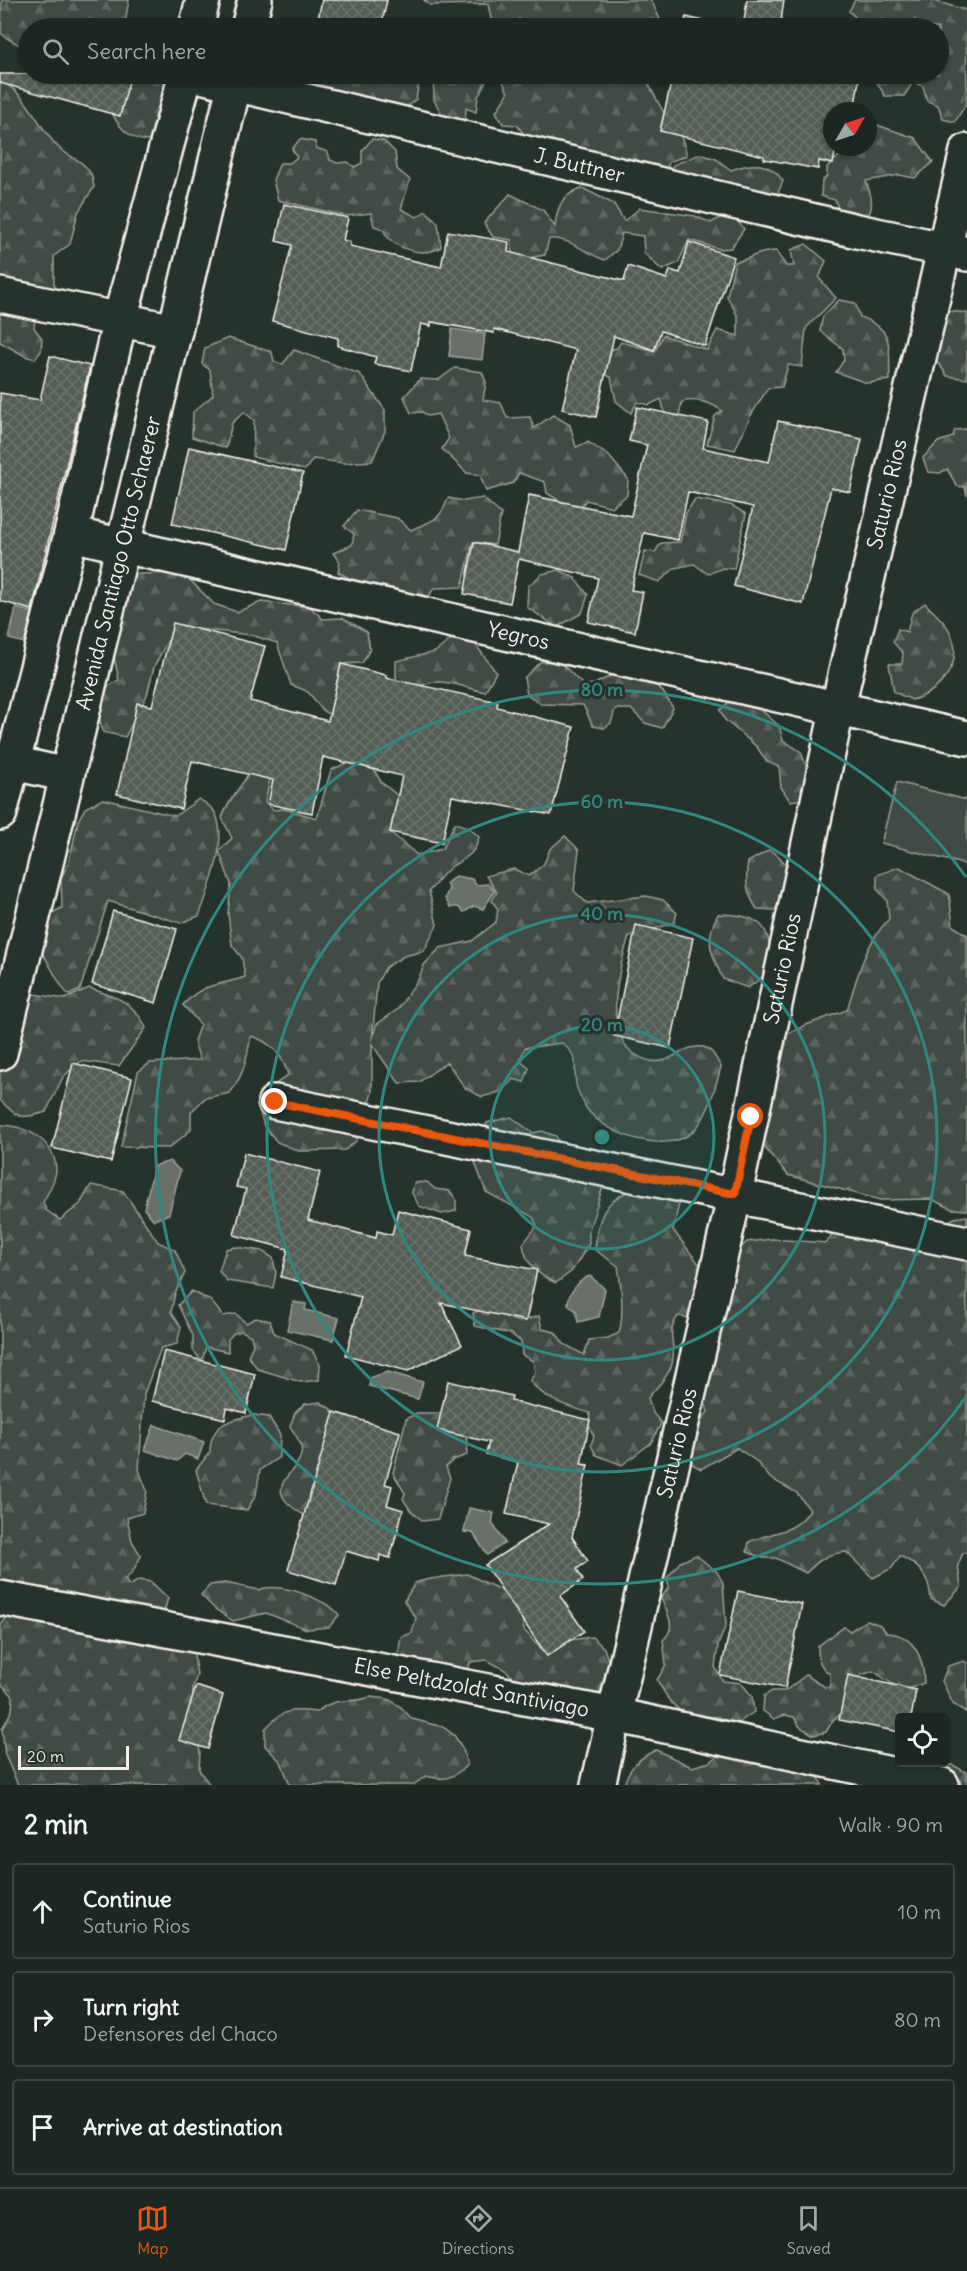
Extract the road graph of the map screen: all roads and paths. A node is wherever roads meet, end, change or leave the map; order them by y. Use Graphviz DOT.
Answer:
graph roads {
  1 [pos="203,0"];
  2 [pos="255,0"];
  3 [pos="198,18"];
  4 [pos="250,18"];
  5 [pos="183,84"];
  6 [pos="235,84"];
  7 [pos="256,84"];
  8 [pos="967,151"];
  9 [pos="957,251"];
  10 [pos="0,295"];
  11 [pos="120,319"];
  12 [pos="175,331"];
  13 [pos="71,534"];
  14 [pos="122,545"];
  15 [pos="838,706"];
  16 [pos="967,738"];
  17 [pos="6,761"];
  18 [pos="67,774"];
  19 [pos="0,813"];
  20 [pos="0,1053"];
  21 [pos="275,1102"];
  22 [pos="735,1194"];
  23 [pos="967,1243"];
  24 [pos="0,1598"];
  25 [pos="614,1715"];
  26 [pos="598,1785"];
  27 [pos="942,1785"];
  1 -- 3 [label="street"];
  2 -- 4 [label="street"];
  5 -- 11 [label="street"];
  6 -- 12 [label="street, Avenida Santiago Otto Schaerer"];
  7 -- 9 [label="street, J. Buttner"];
  8 -- 9 [label="street, Saturio Rios"];
  9 -- 15 [label="street, Saturio Rios"];
  10 -- 11 [label="street"];
  11 -- 12 [label="street"];
  11 -- 13 [label="street"];
  12 -- 14 [label="street, Avenida Santiago Otto Schaerer"];
  13 -- 14 [label="street, Yegros"];
  13 -- 17 [label="street"];
  14 -- 15 [label="street, Yegros"];
  14 -- 18 [label="street, Avenida Santiago Otto Schaerer"];
  15 -- 16 [label="street, Yegros"];
  15 -- 22 [label="street, Saturio Rios"];
  17 -- 18 [label="street"];
  17 -- 19 [label="street"];
  18 -- 20 [label="street, Avenida Santiago Otto Schaerer"];
  21 -- 22 [label="street"];
  22 -- 23 [label="street"];
  22 -- 25 [label="street, Saturio Rios"];
  24 -- 25 [label="street, Else Peltdzoldt Santiviago"];
  25 -- 26 [label="street, Saturio Rios"];
  25 -- 27 [label="street, Else Peltdzoldt Santiviago"];
}
